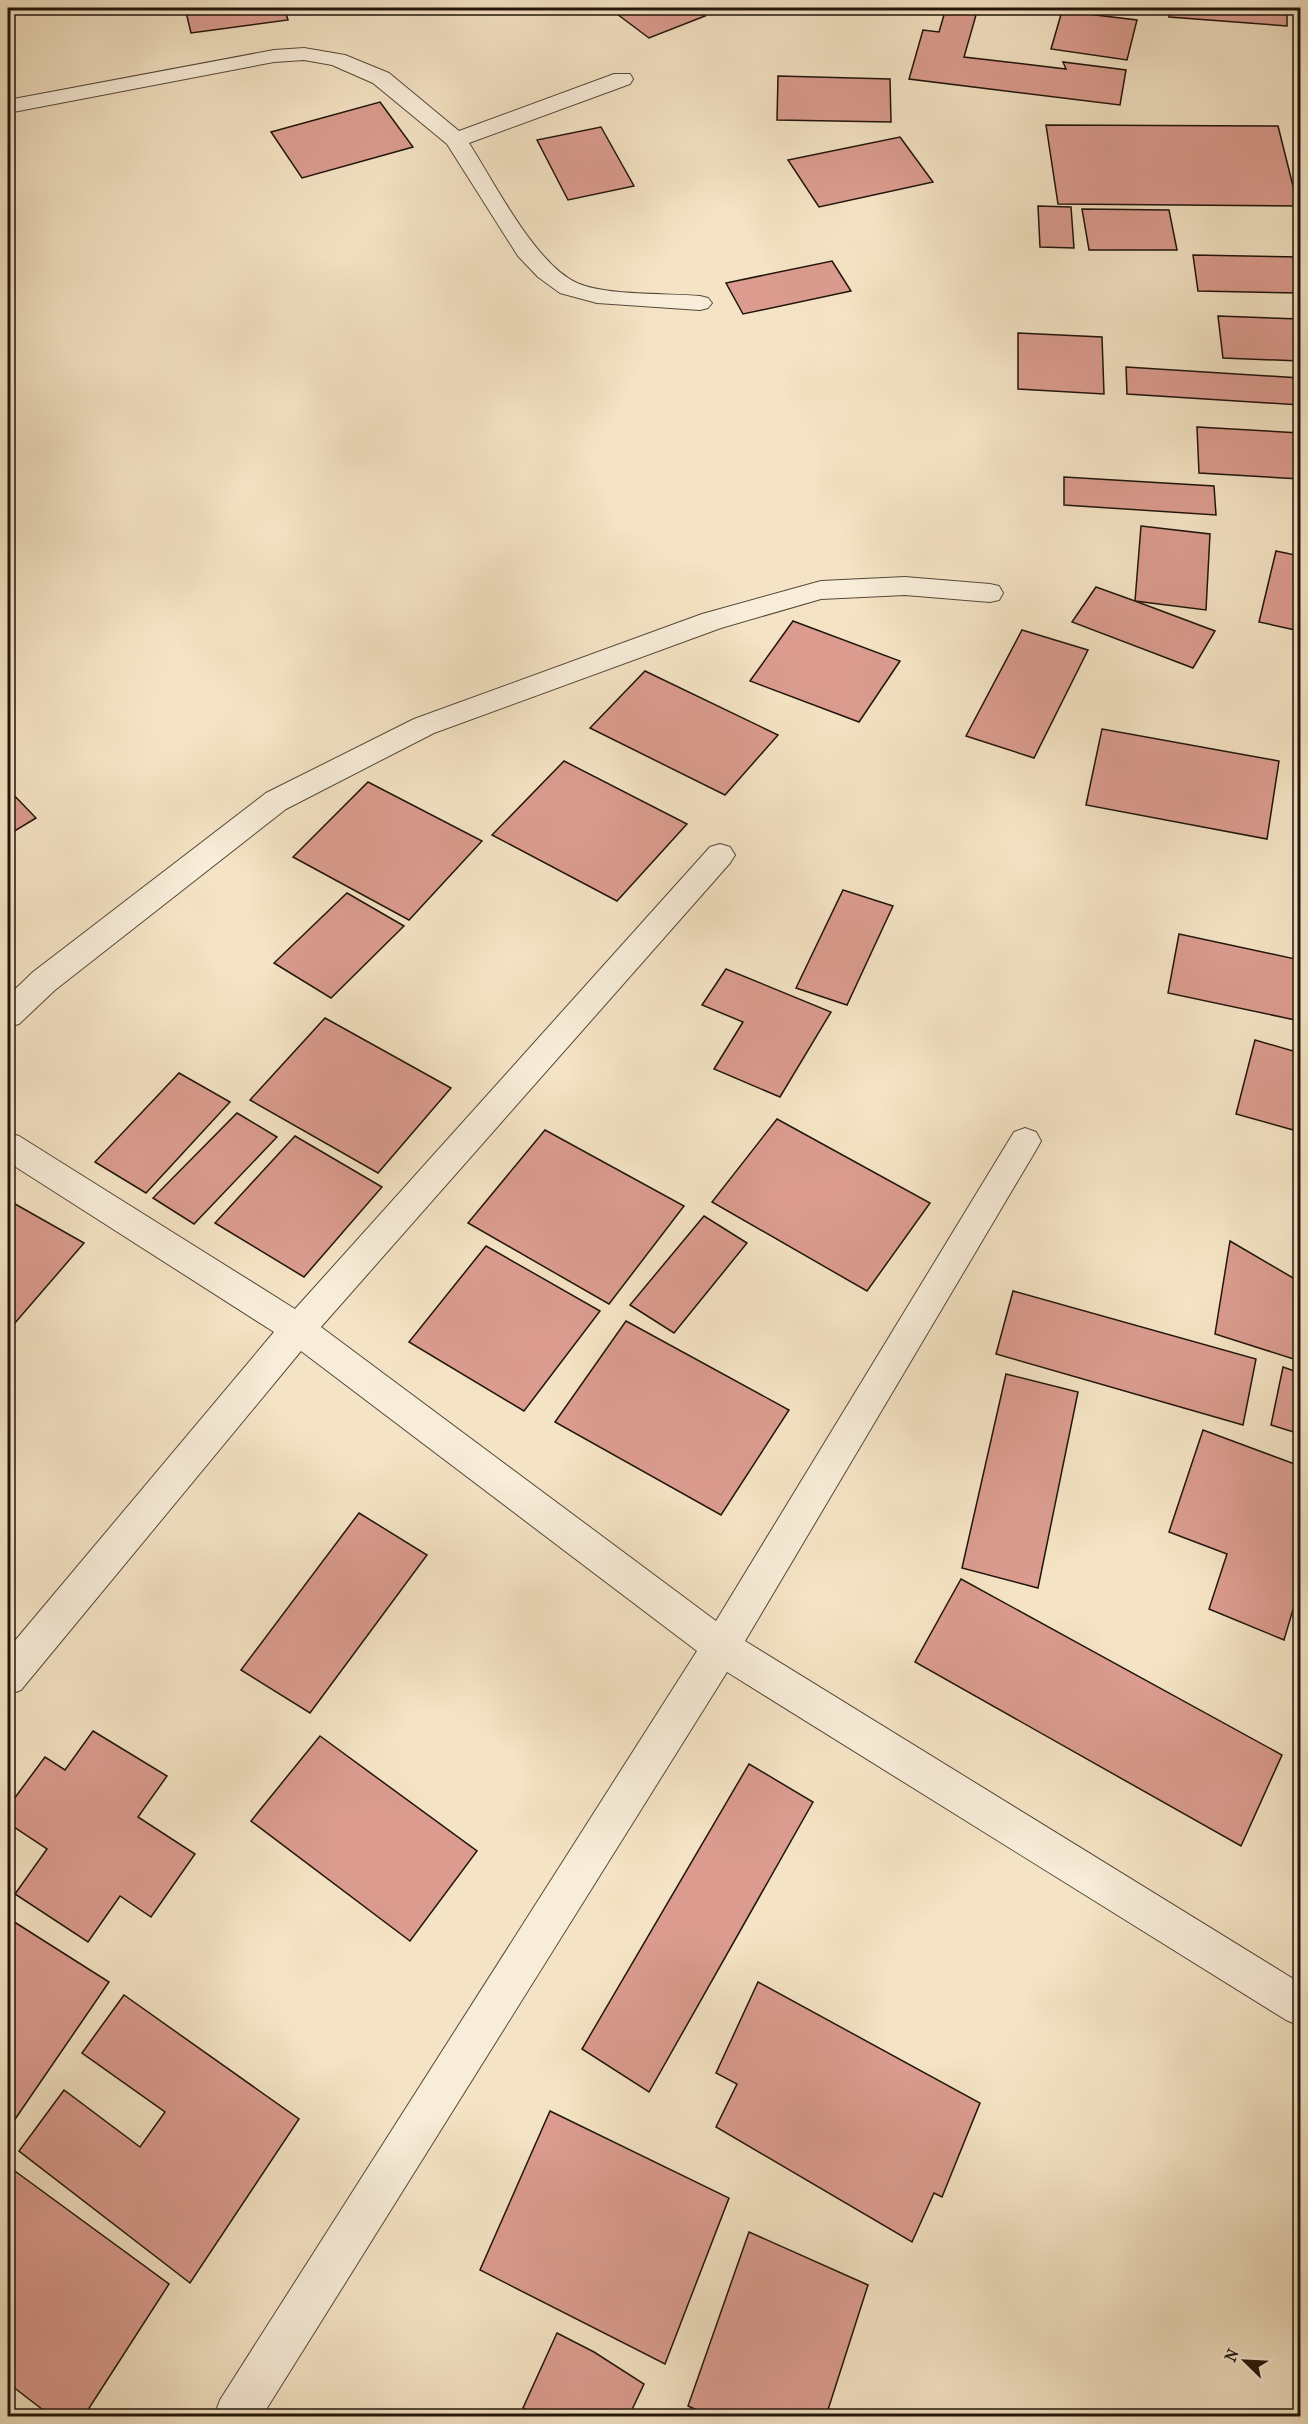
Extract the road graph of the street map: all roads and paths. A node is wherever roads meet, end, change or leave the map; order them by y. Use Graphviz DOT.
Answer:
graph roads {
  1 [pos="622,79"];
  2 [pos="8,107"];
  3 [pos="456,140"];
  4 [pos="700,303"];
  5 [pos="990,593"];
  6 [pos="720,855"];
  7 [pos="8,1014"];
  8 [pos="1024,1141"];
  9 [pos="8,1146"];
  10 [pos="298,1329"];
  11 [pos="721,1647"];
  12 [pos="8,1677"];
  13 [pos="1300,2006"];
  14 [pos="236,2416"];
  1 -- 3 [label="street"];
  2 -- 3 [label="street"];
  3 -- 4 [label="street"];
  5 -- 7 [label="street"];
  6 -- 10 [label="street"];
  8 -- 11 [label="street"];
  9 -- 10 [label="street"];
  10 -- 11 [label="street"];
  10 -- 12 [label="street"];
  11 -- 13 [label="street"];
  11 -- 14 [label="street"];
}
